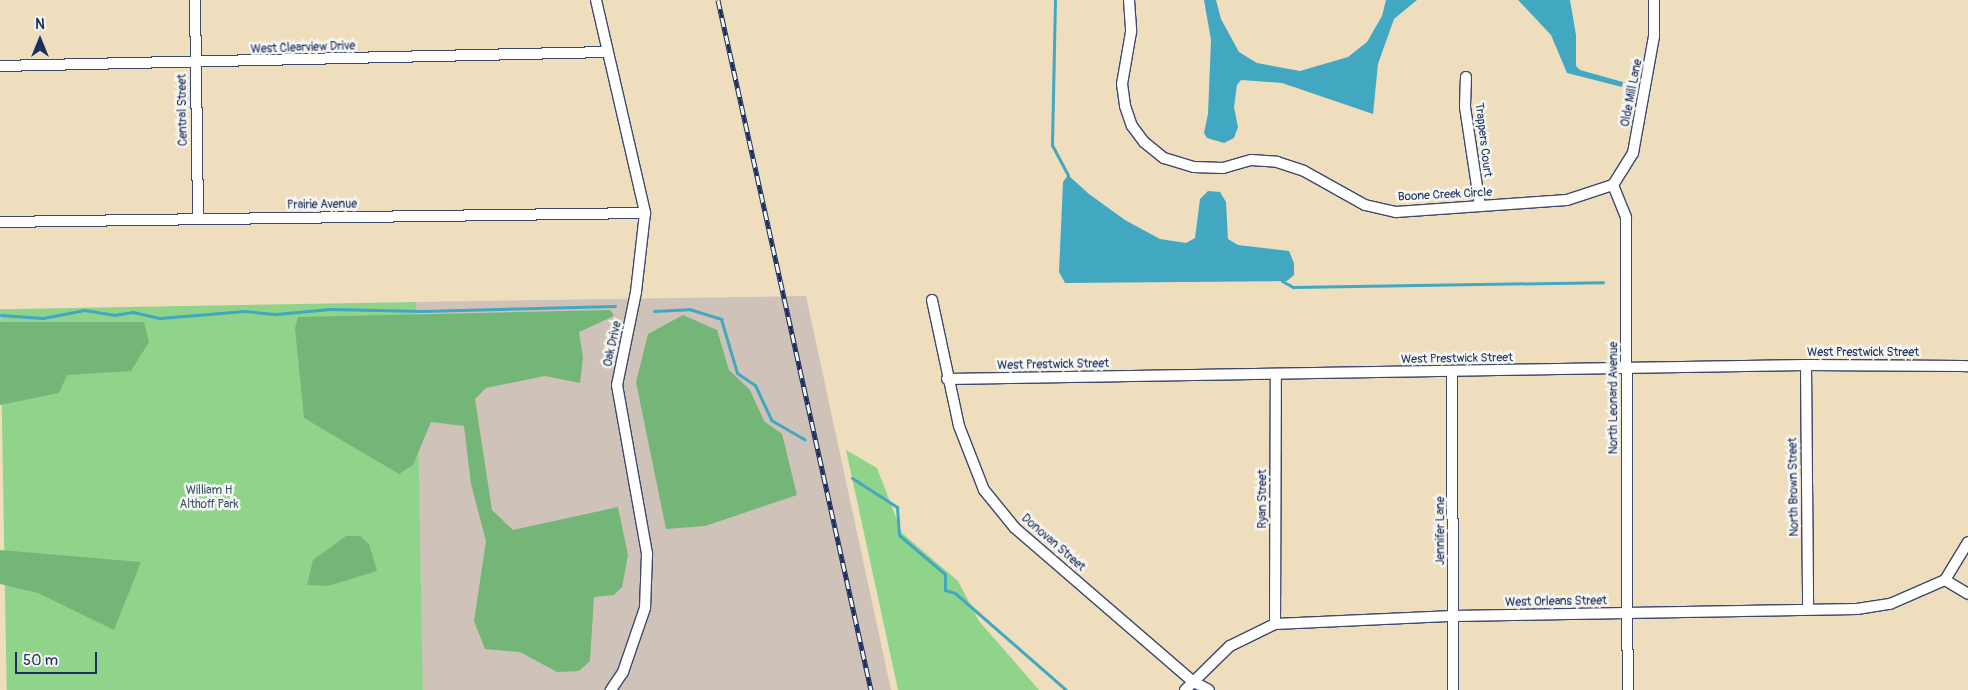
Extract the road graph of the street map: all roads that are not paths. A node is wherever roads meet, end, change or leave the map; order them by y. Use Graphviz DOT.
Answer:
graph roads {
  1 [pos="195,0"];
  2 [pos="596,0"];
  3 [pos="1129,0"];
  4 [pos="1654,0"];
  5 [pos="607,52"];
  6 [pos="195,63"];
  7 [pos="0,66"];
  8 [pos="1466,77"];
  9 [pos="1613,185"];
  10 [pos="1480,206"];
  11 [pos="645,213"];
  12 [pos="198,219"];
  13 [pos="0,222"];
  14 [pos="932,300"];
  15 [pos="1806,365"];
  16 [pos="1968,366"];
  17 [pos="1626,368"];
  18 [pos="1452,371"];
  19 [pos="1276,375"];
  20 [pos="947,378"];
  21 [pos="1968,542"];
  22 [pos="1945,580"];
  23 [pos="1968,594"];
  24 [pos="1808,609"];
  25 [pos="1628,614"];
  26 [pos="1454,616"];
  27 [pos="1276,624"];
  28 [pos="1192,680"];
  29 [pos="612,690"];
  30 [pos="1185,690"];
  31 [pos="1209,690"];
  32 [pos="1453,690"];
  33 [pos="1628,690"];
  1 -- 6 [label="street, Central Street"];
  2 -- 5 [label="street, Oak Drive"];
  3 -- 10 [label="street, Boone Creek Circle"];
  4 -- 9 [label="street, Olde Mill Lane"];
  5 -- 6 [label="street, West Clearview Drive"];
  5 -- 11 [label="street, Oak Drive"];
  6 -- 7 [label="street, West Clearview Drive"];
  6 -- 12 [label="street, Central Street"];
  8 -- 10 [label="street, Trappers Court"];
  9 -- 10 [label="street, Boone Creek Circle"];
  9 -- 17 [label="street, North Leonard Avenue"];
  11 -- 12 [label="street, Prairie Avenue"];
  11 -- 29 [label="street, Oak Drive"];
  12 -- 13 [label="street, Prairie Avenue"];
  14 -- 20 [label="street, Donovan Street"];
  15 -- 16 [label="street, West Prestwick Street"];
  15 -- 17 [label="street, West Prestwick Street"];
  15 -- 24 [label="street, North Brown Street"];
  17 -- 18 [label="street, West Prestwick Street"];
  17 -- 25 [label="street, North Leonard Avenue"];
  18 -- 19 [label="street, West Prestwick Street"];
  18 -- 26 [label="street, Jennifer Lane"];
  19 -- 20 [label="street, West Prestwick Street"];
  19 -- 27 [label="street, Ryan Street"];
  20 -- 28 [label="street, Donovan Street"];
  21 -- 22 [label="street"];
  22 -- 23 [label="street"];
  22 -- 24 [label="street, West Orleans Street"];
  24 -- 25 [label="street, West Orleans Street"];
  25 -- 26 [label="street, West Orleans Street"];
  25 -- 33 [label="street, North Leonard Avenue"];
  26 -- 27 [label="street, West Orleans Street"];
  26 -- 32 [label="street, Jennifer Lane"];
  27 -- 28 [label="street, West Orleans Street"];
  28 -- 30 [label="street, West Orleans Street"];
  28 -- 31 [label="street, Donovan Street"];
}
